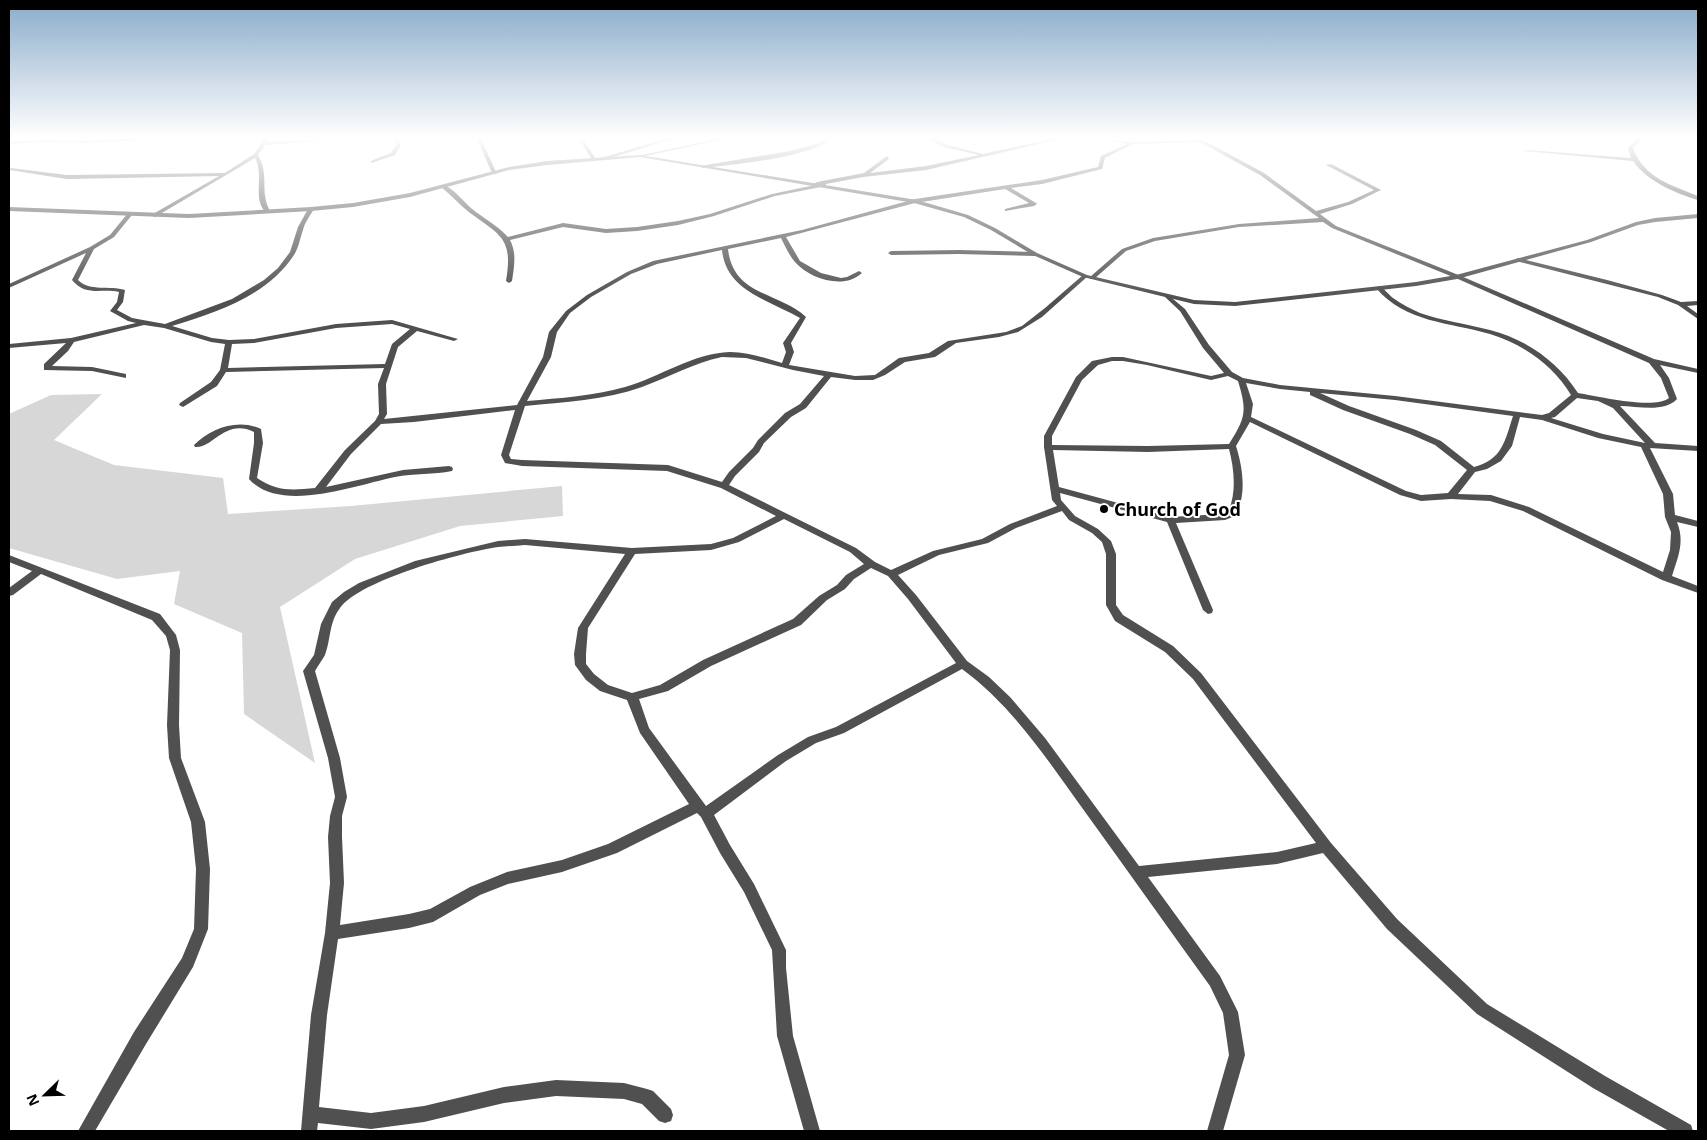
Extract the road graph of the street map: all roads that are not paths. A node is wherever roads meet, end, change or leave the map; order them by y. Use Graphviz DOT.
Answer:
graph roads {
  1 [pos="193,192"];
  2 [pos="261,192"];
  3 [pos="422,192"];
  4 [pos="452,192"];
  5 [pos="790,192"];
  6 [pos="862,192"];
  7 [pos="972,192"];
  8 [pos="1015,192"];
  9 [pos="1288,192"];
  10 [pos="1373,192"];
  11 [pos="1685,192"];
  12 [pos="1698,198"];
  13 [pos="915,201"];
  14 [pos="9,209"];
  15 [pos="311,209"];
  16 [pos="1007,210"];
  17 [pos="267,211"];
  18 [pos="1317,213"];
  19 [pos="130,214"];
  20 [pos="155,215"];
  21 [pos="1698,216"];
  22 [pos="1325,220"];
  23 [pos="782,236"];
  24 [pos="508,239"];
  25 [pos="92,248"];
  26 [pos="725,249"];
  27 [pos="891,253"];
  28 [pos="1035,254"];
  29 [pos="1518,260"];
  30 [pos="859,273"];
  31 [pos="1088,277"];
  32 [pos="1458,277"];
  33 [pos="509,281"];
  34 [pos="9,286"];
  35 [pos="1379,288"];
  36 [pos="1167,296"];
  37 [pos="1698,303"];
  38 [pos="1680,304"];
  39 [pos="1698,317"];
  40 [pos="147,323"];
  41 [pos="165,326"];
  42 [pos="416,328"];
  43 [pos="454,339"];
  44 [pos="72,340"];
  45 [pos="229,342"];
  46 [pos="9,346"];
  47 [pos="1652,361"];
  48 [pos="388,366"];
  49 [pos="785,366"];
  50 [pos="224,370"];
  51 [pos="1698,371"];
  52 [pos="830,374"];
  53 [pos="1229,374"];
  54 [pos="123,376"];
  55 [pos="1241,380"];
  56 [pos="1305,390"];
  57 [pos="1575,394"];
  58 [pos="1610,403"];
  59 [pos="183,405"];
  60 [pos="521,406"];
  61 [pos="1518,415"];
  62 [pos="1247,418"];
  63 [pos="1543,418"];
  64 [pos="379,422"];
  65 [pos="198,445"];
  66 [pos="1232,446"];
  67 [pos="1649,446"];
  68 [pos="1048,447"];
  69 [pos="1698,448"];
  70 [pos="449,469"];
  71 [pos="1472,470"];
  72 [pos="724,486"];
  73 [pos="1056,489"];
  74 [pos="318,491"];
  75 [pos="1451,496"];
  76 [pos="1062,508"];
  77 [pos="783,516"];
  78 [pos="1670,516"];
  79 [pos="1170,520"];
  80 [pos="1698,524"];
  81 [pos="632,551"];
  82 [pos="9,558"];
  83 [pos="870,564"];
  84 [pos="40,570"];
  85 [pos="892,574"];
  86 [pos="1666,578"];
  87 [pos="1698,590"];
  88 [pos="9,593"];
  89 [pos="1208,610"];
  90 [pos="963,664"];
  91 [pos="632,697"];
  92 [pos="702,809"];
  93 [pos="1326,847"];
  94 [pos="1138,872"];
  95 [pos="332,933"];
  96 [pos="310,1114"];
  97 [pos="665,1115"];
  98 [pos="86,1131"];
  99 [pos="309,1131"];
  100 [pos="812,1131"];
  101 [pos="1215,1131"];
  102 [pos="1685,1131"];
  1 -- 20 [label="street"];
  2 -- 17 [label="street"];
  3 -- 15 [label="street"];
  4 -- 24 [label="street"];
  5 -- 24 [label="street"];
  6 -- 13 [label="street"];
  7 -- 13 [label="street"];
  8 -- 16 [label="street"];
  9 -- 18 [label="street"];
  10 -- 18 [label="street"];
  11 -- 12 [label="street"];
  13 -- 23 [label="street"];
  13 -- 28 [label="street"];
  14 -- 19 [label="street"];
  15 -- 17 [label="street"];
  15 -- 41 [label="street"];
  17 -- 20 [label="street"];
  18 -- 22 [label="street"];
  19 -- 20 [label="street"];
  19 -- 25 [label="street"];
  21 -- 29 [label="street"];
  22 -- 31 [label="street"];
  22 -- 32 [label="street"];
  23 -- 26 [label="street"];
  23 -- 30 [label="street"];
  24 -- 33 [label="street"];
  25 -- 34 [label="street"];
  25 -- 40 [label="street"];
  26 -- 49 [label="street"];
  26 -- 60 [label="street"];
  27 -- 28 [label="street"];
  28 -- 31 [label="street"];
  29 -- 32 [label="street"];
  29 -- 38 [label="street"];
  31 -- 36 [label="street"];
  31 -- 52 [label="street"];
  32 -- 35 [label="street"];
  32 -- 47 [label="street"];
  35 -- 36 [label="street"];
  35 -- 57 [label="street"];
  36 -- 53 [label="street"];
  37 -- 38 [label="street"];
  38 -- 39 [label="street"];
  40 -- 41 [label="street"];
  40 -- 44 [label="street"];
  41 -- 45 [label="street"];
  42 -- 43 [label="street"];
  42 -- 45 [label="street"];
  42 -- 48 [label="street"];
  44 -- 46 [label="street"];
  44 -- 54 [label="street"];
  45 -- 50 [label="street"];
  47 -- 51 [label="street"];
  47 -- 58 [label="street"];
  48 -- 50 [label="street"];
  48 -- 64 [label="street"];
  49 -- 52 [label="street"];
  49 -- 60 [label="street"];
  50 -- 59 [label="street"];
  52 -- 72 [label="street"];
  53 -- 55 [label="street"];
  53 -- 68 [label="street"];
  55 -- 56 [label="street"];
  55 -- 62 [label="street"];
  56 -- 61 [label="street"];
  56 -- 71 [label="street"];
  57 -- 58 [label="street"];
  57 -- 63 [label="street"];
  58 -- 67 [label="street"];
  60 -- 64 [label="street"];
  60 -- 72 [label="street"];
  61 -- 63 [label="street"];
  61 -- 71 [label="street"];
  62 -- 66 [label="street"];
  62 -- 75 [label="street"];
  63 -- 67 [label="street"];
  64 -- 74 [label="street"];
  65 -- 74 [label="street"];
  66 -- 68 [label="street"];
  66 -- 79 [label="street"];
  67 -- 69 [label="street"];
  67 -- 78 [label="street"];
  68 -- 73 [label="street"];
  70 -- 74 [label="street"];
  71 -- 75 [label="street"];
  72 -- 77 [label="street"];
  73 -- 76 [label="street"];
  73 -- 79 [label="street"];
  75 -- 86 [label="street"];
  76 -- 85 [label="street"];
  76 -- 93 [label="street"];
  77 -- 81 [label="street"];
  77 -- 83 [label="street"];
  78 -- 80 [label="street"];
  78 -- 86 [label="street"];
  79 -- 89 [label="street"];
  81 -- 91 [label="street"];
  81 -- 95 [label="street"];
  82 -- 84 [label="street"];
  83 -- 85 [label="street"];
  83 -- 91 [label="street"];
  84 -- 88 [label="street"];
  84 -- 98 [label="street"];
  85 -- 90 [label="street"];
  86 -- 87 [label="street"];
  90 -- 92 [label="street"];
  90 -- 94 [label="street"];
  91 -- 92 [label="street"];
  92 -- 95 [label="street"];
  92 -- 100 [label="street"];
  93 -- 94 [label="street"];
  93 -- 102 [label="street"];
  94 -- 101 [label="street"];
  95 -- 96 [label="street"];
  96 -- 97 [label="street"];
  96 -- 99 [label="street"];
}
